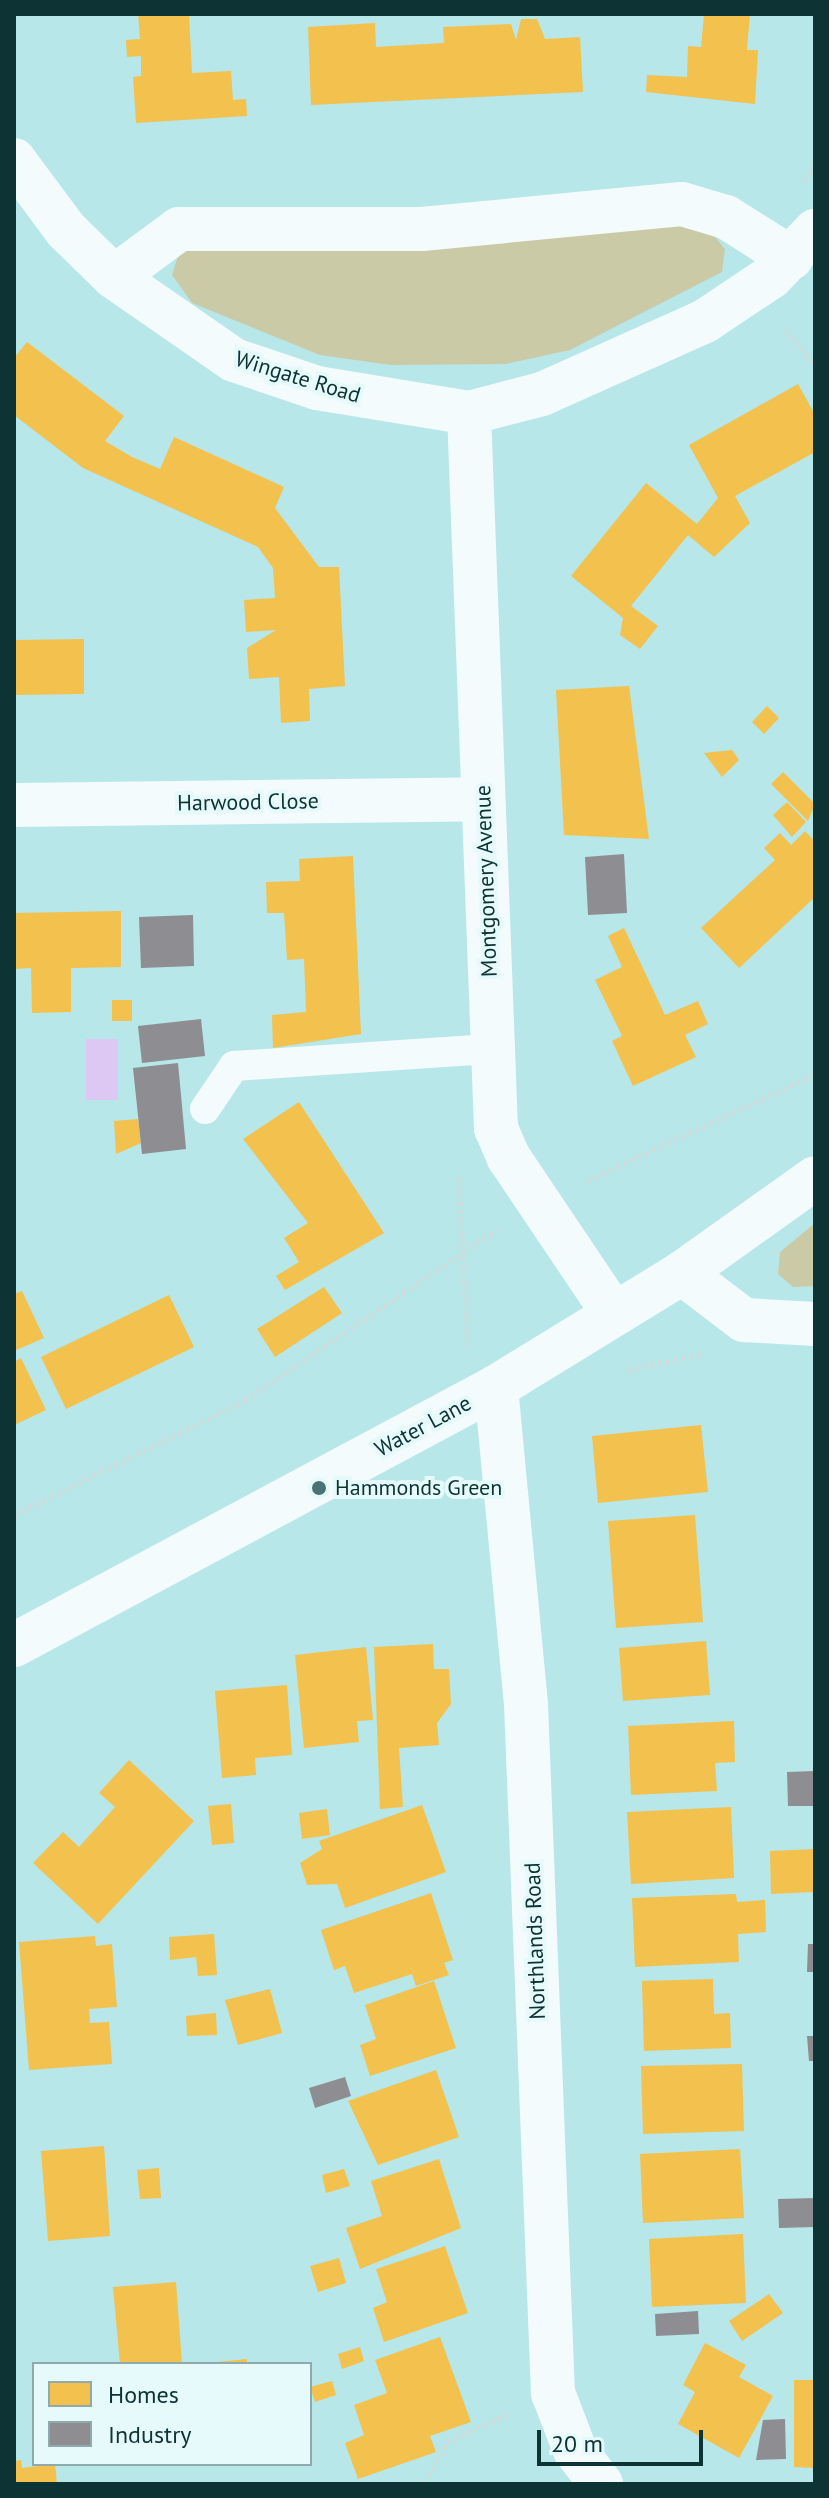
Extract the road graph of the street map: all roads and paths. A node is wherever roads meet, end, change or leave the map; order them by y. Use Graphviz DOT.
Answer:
graph roads {
  1 [pos="14,160"];
  2 [pos="803,244"];
  3 [pos="114,277"];
  4 [pos="469,413"];
  5 [pos="482,799"];
  6 [pos="14,805"];
  7 [pos="493,1049"];
  8 [pos="815,1074"];
  9 [pos="205,1109"];
  10 [pos="458,1159"];
  11 [pos="815,1178"];
  12 [pos="539,1203"];
  13 [pos="462,1259"];
  14 [pos="682,1273"];
  15 [pos="614,1314"];
  16 [pos="744,1320"];
  17 [pos="815,1324"];
  18 [pos="616,1374"];
  19 [pos="496,1387"];
  20 [pos="14,1515"];
  21 [pos="14,1645"];
  22 [pos="553,2393"];
  23 [pos="425,2484"];
  24 [pos="601,2484"];
  1 -- 3 [label="street, Wingate Road"];
  2 -- 3 [label="street"];
  2 -- 4 [label="street"];
  3 -- 4 [label="street, Wingate Road"];
  4 -- 5 [label="street, Montgomery Avenue"];
  5 -- 6 [label="street, Harwood Close"];
  5 -- 7 [label="street, Montgomery Avenue"];
  7 -- 9 [label="lane"];
  7 -- 12 [label="street, Montgomery Avenue"];
  8 -- 12 [label="path"];
  10 -- 13 [label="path"];
  11 -- 14 [label="street, Water Lane"];
  12 -- 13 [label="path"];
  12 -- 15 [label="street, Montgomery Avenue"];
  13 -- 19 [label="path"];
  13 -- 20 [label="path"];
  14 -- 15 [label="street, Water Lane"];
  14 -- 16 [label="street"];
  15 -- 19 [label="street, Water Lane"];
  16 -- 17 [label="street"];
  16 -- 18 [label="path"];
  19 -- 21 [label="street, Water Lane"];
  19 -- 22 [label="street, Northlands Road"];
  22 -- 23 [label="path"];
  22 -- 24 [label="street, Northlands Road"];
}
